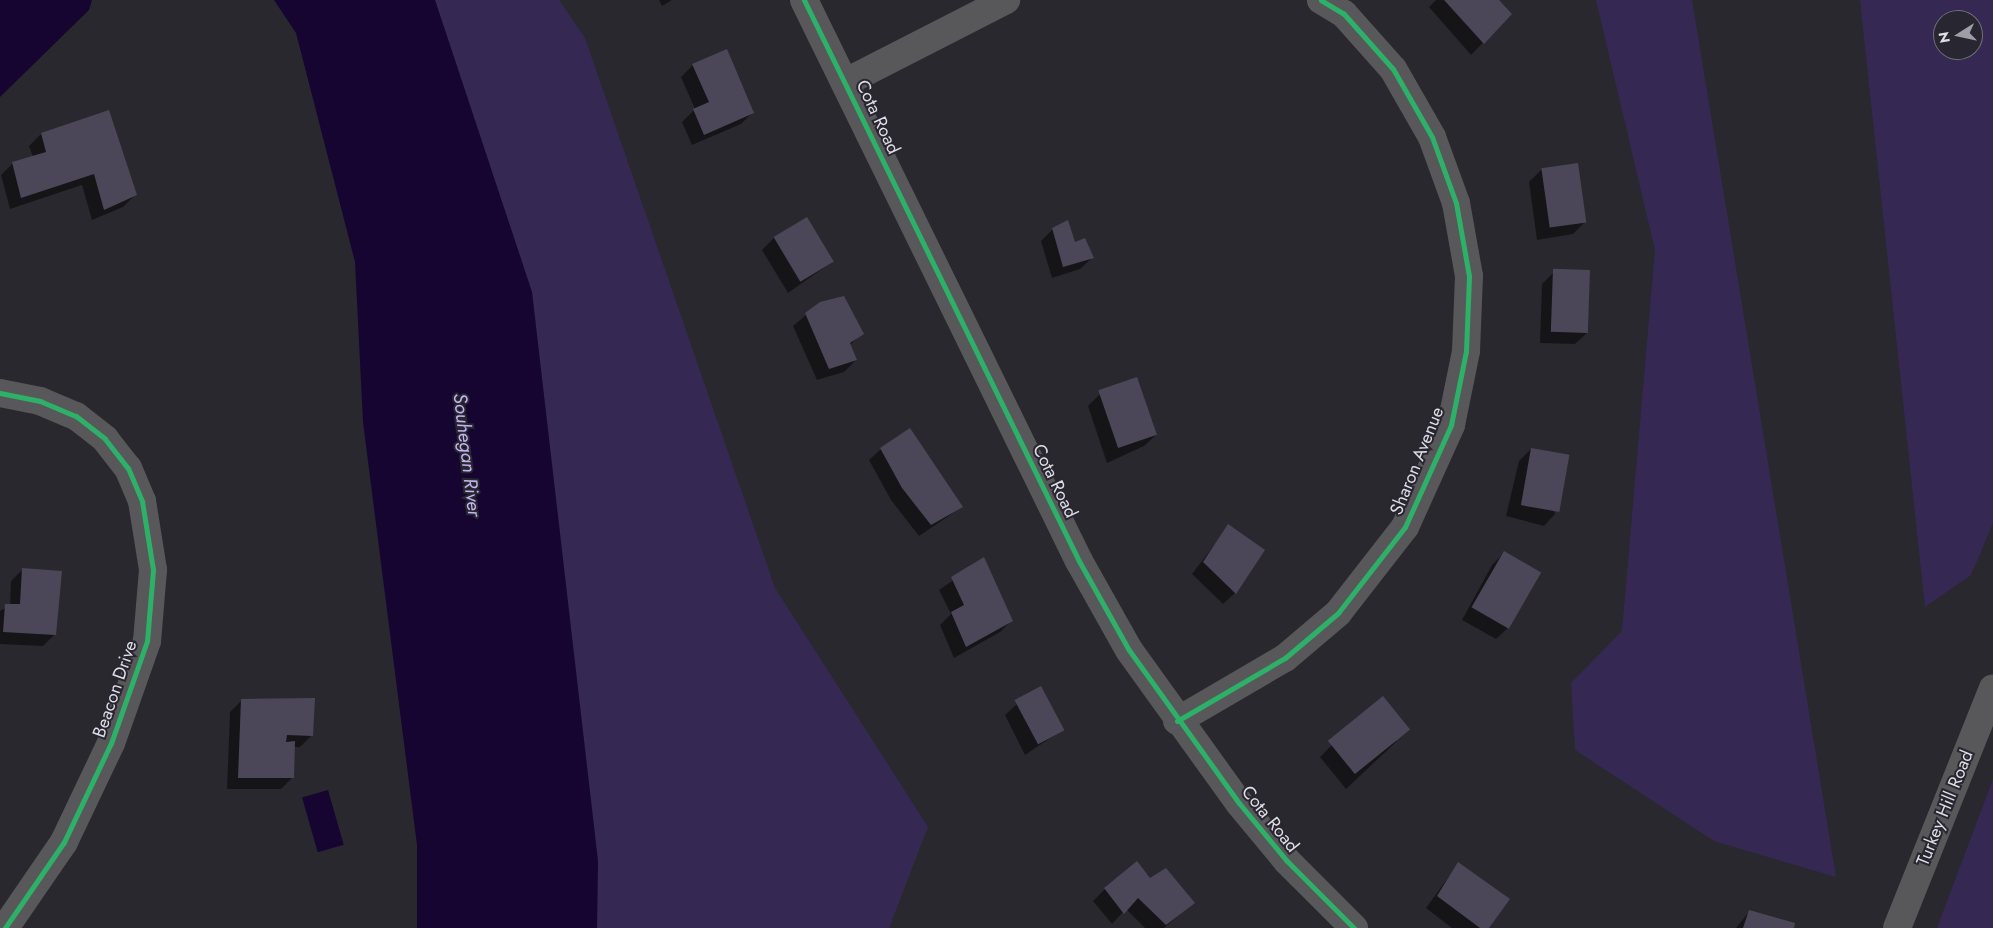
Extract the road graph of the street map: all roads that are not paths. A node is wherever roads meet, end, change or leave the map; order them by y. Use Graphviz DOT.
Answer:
graph roads {
  1 [pos="804,0"];
  2 [pos="1006,0"];
  3 [pos="1321,0"];
  4 [pos="846,82"];
  5 [pos="0,393"];
  6 [pos="1993,688"];
  7 [pos="1177,720"];
  8 [pos="5,928"];
  9 [pos="1354,928"];
  10 [pos="1896,928"];
  1 -- 4 [label="street, Cota Road"];
  2 -- 4 [label="street"];
  3 -- 7 [label="street, Sharon Avenue"];
  4 -- 7 [label="street, Cota Road"];
  5 -- 8 [label="street, Beacon Drive"];
  6 -- 10 [label="street, Turkey Hill Road"];
  7 -- 9 [label="street, Cota Road"];
}
